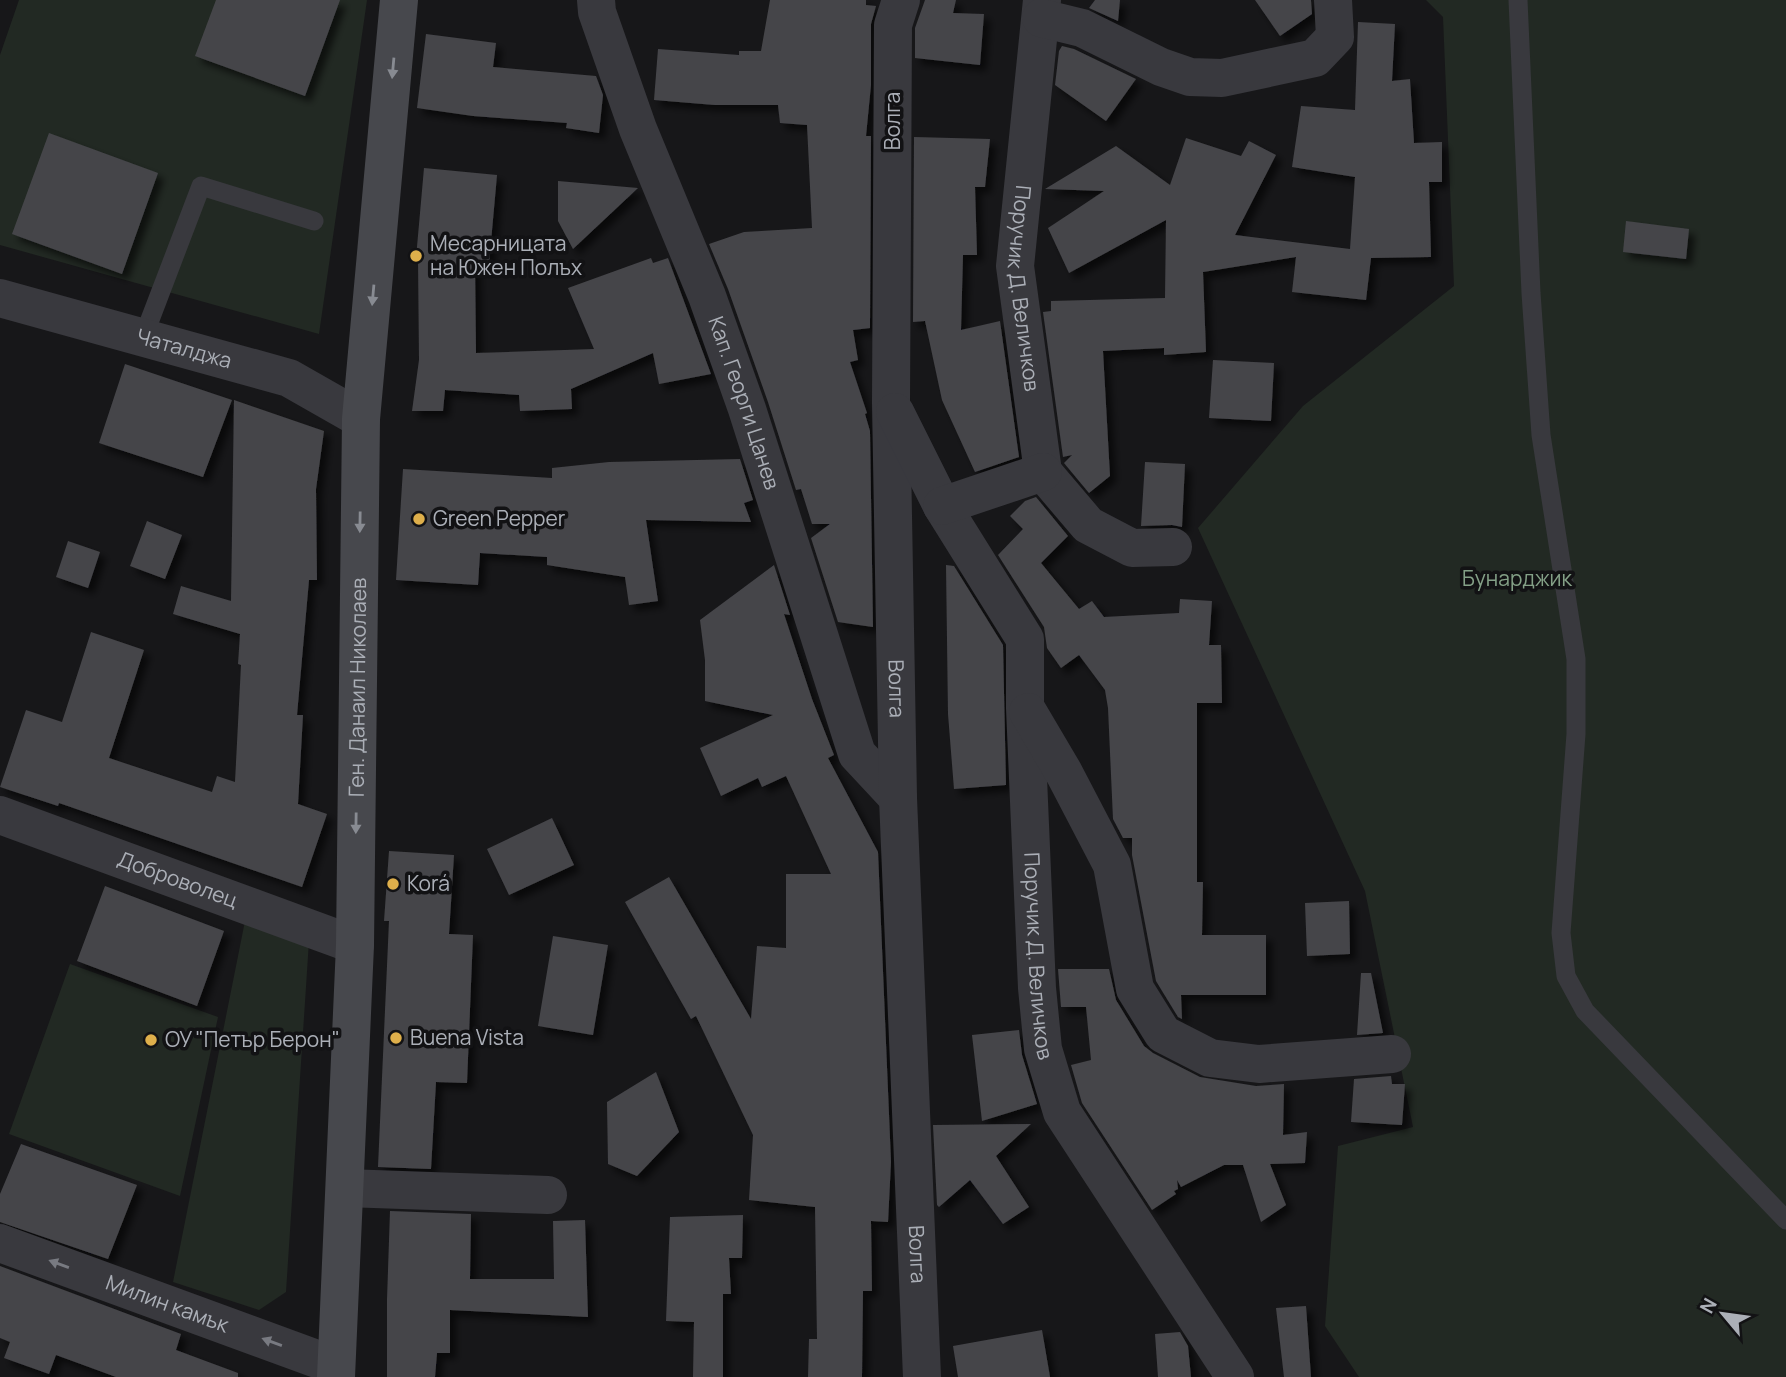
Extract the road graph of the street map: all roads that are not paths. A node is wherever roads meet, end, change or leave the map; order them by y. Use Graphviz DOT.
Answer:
graph roads {
  1 [pos="399,0"];
  2 [pos="596,0"];
  3 [pos="901,0"];
  4 [pos="1333,0"];
  5 [pos="1518,0"];
  6 [pos="1041,9"];
  7 [pos="314,222"];
  8 [pos="0,298"];
  9 [pos="143,338"];
  10 [pos="891,403"];
  11 [pos="361,419"];
  12 [pos="1043,472"];
  13 [pos="942,506"];
  14 [pos="1173,547"];
  15 [pos="1025,708"];
  16 [pos="898,798"];
  17 [pos="0,815"];
  18 [pos="355,945"];
  19 [pos="1392,1054"];
  20 [pos="345,1188"];
  21 [pos="548,1195"];
  22 [pos="1786,1220"];
  23 [pos="0,1243"];
  24 [pos="336,1371"];
  25 [pos="922,1377"];
  26 [pos="1235,1377"];
  1 -- 11 [label="street, Ген. Данаил Николаев, one-way"];
  2 -- 16 [label="street, Кап. Георги Цанев"];
  3 -- 10 [label="street, Волга"];
  4 -- 6 [label="street"];
  5 -- 22 [label="lane"];
  6 -- 12 [label="street, Поручик Д. Величков"];
  7 -- 9 [label="lane"];
  8 -- 9 [label="street, Чаталджа"];
  9 -- 11 [label="street, Чаталджа"];
  10 -- 13 [label="street, Поручик Д. Величков"];
  10 -- 16 [label="street, Волга"];
  11 -- 18 [label="street, Ген. Данаил Николаев, one-way"];
  12 -- 13 [label="street"];
  12 -- 14 [label="street"];
  13 -- 15 [label="street, Поручик Д. Величков"];
  15 -- 19 [label="street"];
  15 -- 26 [label="street, Поручик Д. Величков"];
  16 -- 25 [label="street, Волга"];
  17 -- 18 [label="street, Доброволец"];
  18 -- 20 [label="street, Ген. Данаил Николаев"];
  20 -- 21 [label="street"];
  20 -- 24 [label="street, Ген. Данаил Николаев"];
  24 -- 23 [label="street, Милин камък, one-way"];
}
